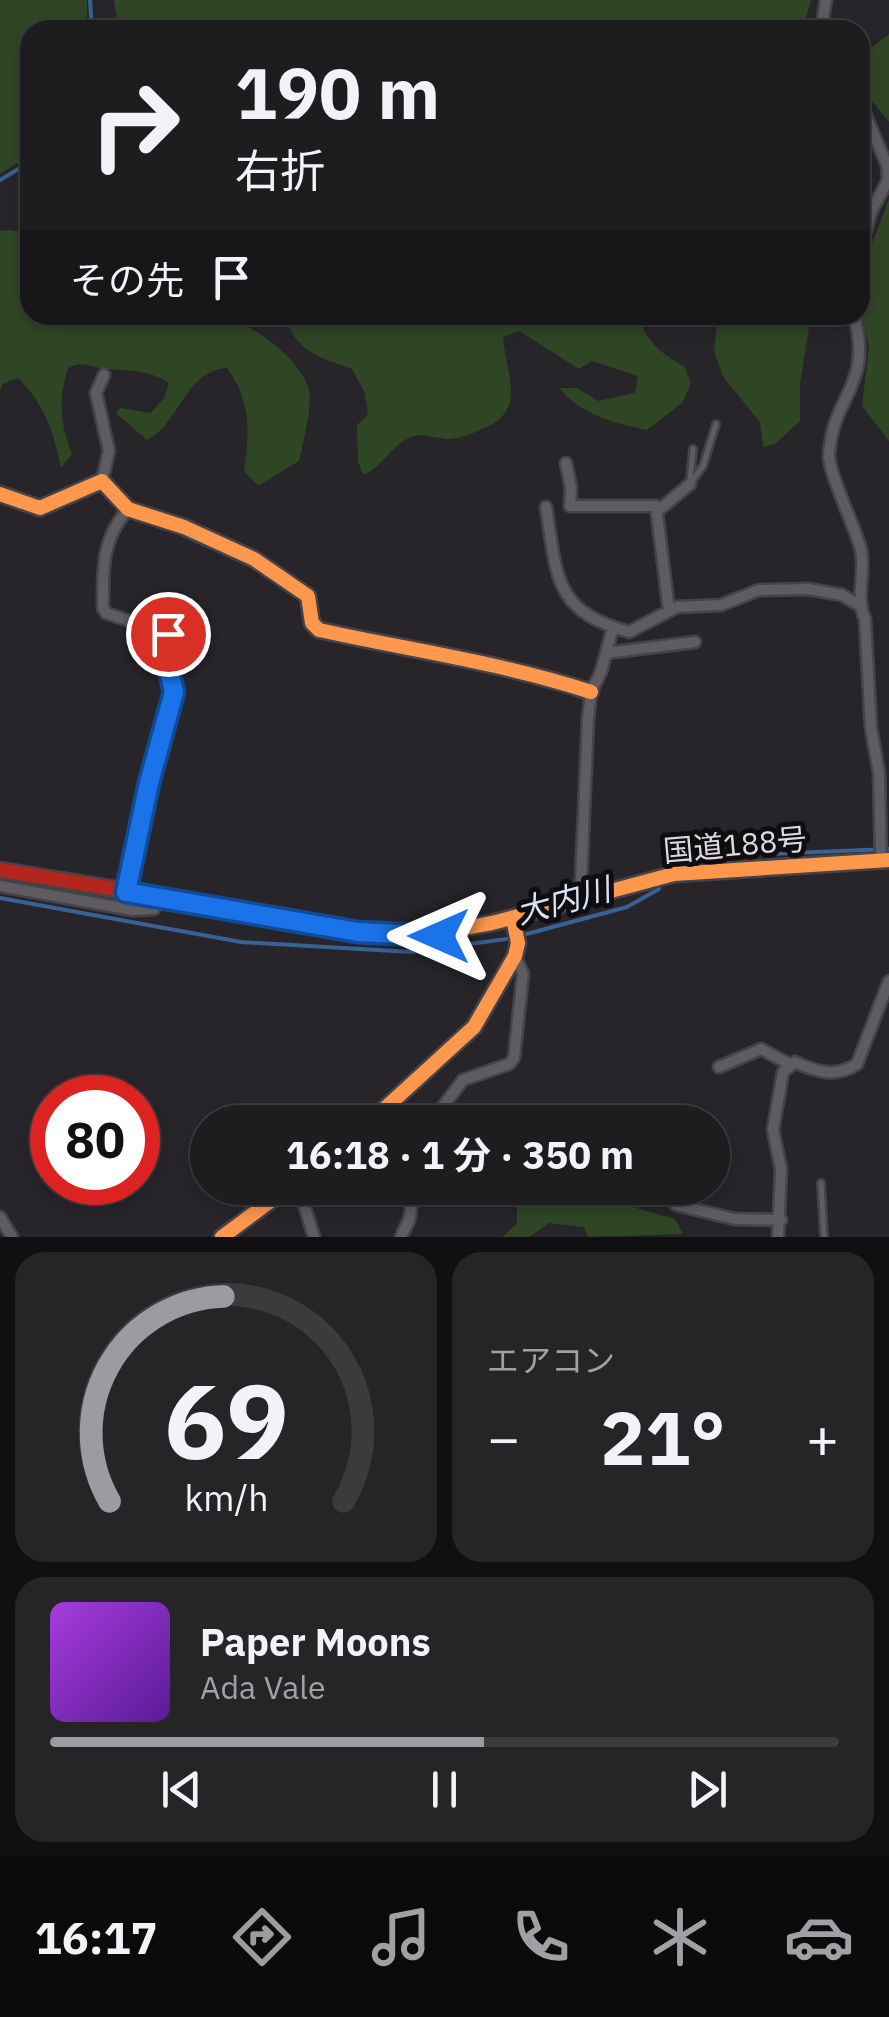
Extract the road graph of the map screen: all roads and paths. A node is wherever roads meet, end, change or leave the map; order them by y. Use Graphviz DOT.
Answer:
graph roads {
  1 [pos="870,125"];
  2 [pos="870,216"];
  3 [pos="857,325"];
  4 [pos="104,375"];
  5 [pos="716,424"];
  6 [pos="693,449"];
  7 [pos="566,463"];
  8 [pos="102,481"];
  9 [pos="690,484"];
  10 [pos="0,494"];
  11 [pos="546,507"];
  12 [pos="128,510"];
  13 [pos="659,510"];
  14 [pos="860,605"];
  15 [pos="669,611"];
  16 [pos="613,627"];
  17 [pos="695,642"];
  18 [pos="606,653"];
  19 [pos="591,692"];
  20 [pos="885,861"];
  21 [pos="0,870"];
  22 [pos="0,886"];
  23 [pos="126,892"];
  24 [pos="157,897"];
  25 [pos="584,898"];
  26 [pos="515,937"];
  27 [pos="889,980"];
  28 [pos="789,1064"];
  29 [pos="718,1067"];
  30 [pos="389,1105"];
  31 [pos="444,1105"];
  32 [pos="820,1184"];
  33 [pos="265,1205"];
  34 [pos="304,1205"];
  35 [pos="411,1205"];
  36 [pos="676,1205"];
  37 [pos="0,1216"];
  38 [pos="780,1220"];
  39 [pos="12,1237"];
  40 [pos="222,1237"];
  41 [pos="314,1237"];
  42 [pos="401,1237"];
  43 [pos="778,1237"];
  44 [pos="824,1237"];
  1 -- 2 [label="street"];
  3 -- 14 [label="street"];
  4 -- 8 [label="street"];
  5 -- 9 [label="lane"];
  6 -- 9 [label="lane"];
  7 -- 13 [label="street"];
  8 -- 10 [label="main road"];
  8 -- 12 [label="main road"];
  9 -- 13 [label="street"];
  11 -- 16 [label="street"];
  12 -- 19 [label="main road"];
  12 -- 23 [label="street"];
  13 -- 15 [label="street"];
  14 -- 15 [label="street"];
  14 -- 20 [label="street"];
  15 -- 16 [label="street"];
  16 -- 18 [label="street"];
  17 -- 18 [label="street"];
  18 -- 19 [label="street"];
  19 -- 25 [label="street"];
  20 -- 25 [label="main road, 国道188号"];
  21 -- 23 [label="main road, 国道188号"];
  22 -- 24 [label="street"];
  23 -- 24 [label="main road, 国道188号"];
  24 -- 26 [label="main road, 国道188号"];
  25 -- 26 [label="main road, 国道188号"];
  26 -- 30 [label="main road"];
  26 -- 31 [label="street"];
  27 -- 28 [label="street"];
  28 -- 29 [label="street"];
  28 -- 38 [label="street"];
  32 -- 44 [label="lane"];
  33 -- 40 [label="main road"];
  34 -- 41 [label="street"];
  35 -- 42 [label="street"];
  36 -- 38 [label="street"];
  37 -- 39 [label="street"];
  38 -- 43 [label="street"];
}
